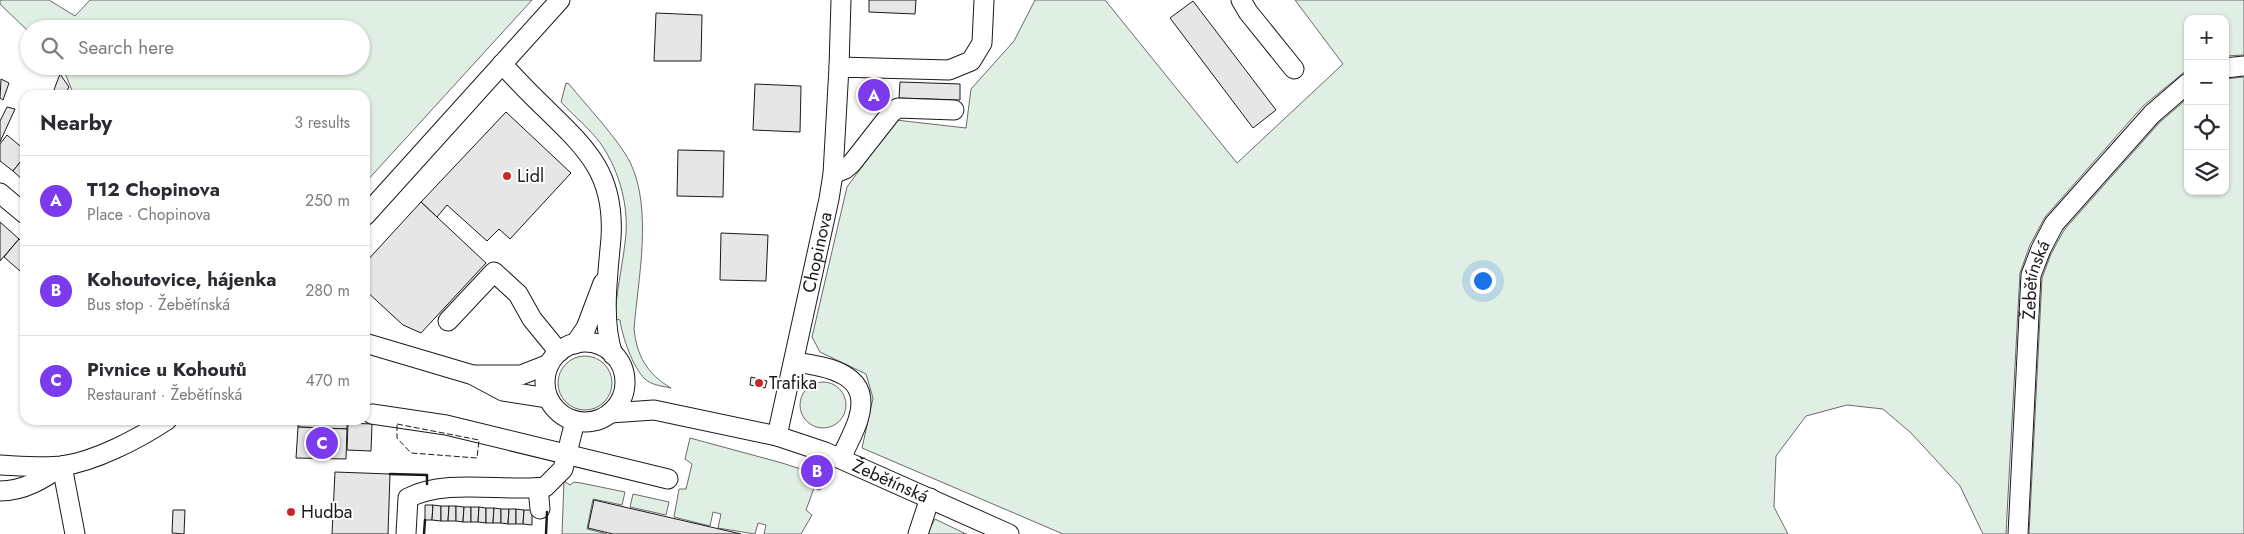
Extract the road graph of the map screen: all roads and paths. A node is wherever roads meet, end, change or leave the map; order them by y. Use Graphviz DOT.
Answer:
graph roads {
  1 [pos="560,0"];
  2 [pos="841,0"];
  3 [pos="984,0"];
  4 [pos="1241,0"];
  5 [pos="502,64"];
  6 [pos="2244,66"];
  7 [pos="839,67"];
  8 [pos="2229,68"];
  9 [pos="1294,70"];
  10 [pos="2184,87"];
  11 [pos="954,110"];
  12 [pos="833,174"];
  13 [pos="0,193"];
  14 [pos="20,210"];
  15 [pos="370,210"];
  16 [pos="607,273"];
  17 [pos="448,321"];
  18 [pos="370,344"];
  19 [pos="561,353"];
  20 [pos="613,355"];
  21 [pos="794,362"];
  22 [pos="472,375"];
  23 [pos="624,383"];
  24 [pos="548,398"];
  25 [pos="654,410"];
  26 [pos="372,414"];
  27 [pos="610,414"];
  28 [pos="575,421"];
  29 [pos="158,425"];
  30 [pos="777,436"];
  31 [pos="566,454"];
  32 [pos="841,459"];
  33 [pos="0,465"];
  34 [pos="62,466"];
  35 [pos="668,479"];
  36 [pos="538,488"];
  37 [pos="0,491"];
  38 [pos="930,498"];
  39 [pos="540,509"];
  40 [pos="74,534"];
  41 [pos="406,534"];
  42 [pos="918,534"];
  43 [pos="1009,534"];
  44 [pos="2018,534"];
  1 -- 5 [label="street"];
  2 -- 7 [label="street, Chopinova"];
  3 -- 7 [label="street"];
  4 -- 9 [label="street"];
  5 -- 15 [label="street"];
  5 -- 16 [label="street"];
  6 -- 8 [label="street"];
  7 -- 12 [label="street, Chopinova"];
  10 -- 44 [label="street, Žebětínská"];
  11 -- 12 [label="street"];
  12 -- 21 [label="street, Chopinova"];
  13 -- 14 [label="street"];
  16 -- 19 [label="street"];
  16 -- 20 [label="street"];
  17 -- 19 [label="street"];
  18 -- 22 [label="street"];
  19 -- 20 [label="street"];
  19 -- 22 [label="street"];
  19 -- 24 [label="street"];
  20 -- 23 [label="street"];
  21 -- 30 [label="street, Chopinova"];
  21 -- 32 [label="street"];
  22 -- 24 [label="street"];
  23 -- 25 [label="street, Žebětínská"];
  23 -- 27 [label="street"];
  24 -- 28 [label="street"];
  25 -- 27 [label="street, Žebětínská"];
  25 -- 30 [label="street, Žebětínská"];
  26 -- 31 [label="street"];
  27 -- 28 [label="street"];
  28 -- 31 [label="street"];
  29 -- 34 [label="street"];
  30 -- 32 [label="street, Žebětínská"];
  31 -- 35 [label="street"];
  31 -- 36 [label="street"];
  32 -- 38 [label="street, Žebětínská"];
  33 -- 34 [label="street"];
  34 -- 37 [label="street"];
  34 -- 40 [label="street"];
  36 -- 39 [label="street"];
  36 -- 41 [label="street"];
  38 -- 42 [label="street"];
  38 -- 43 [label="street, Žebětínská"];
}
